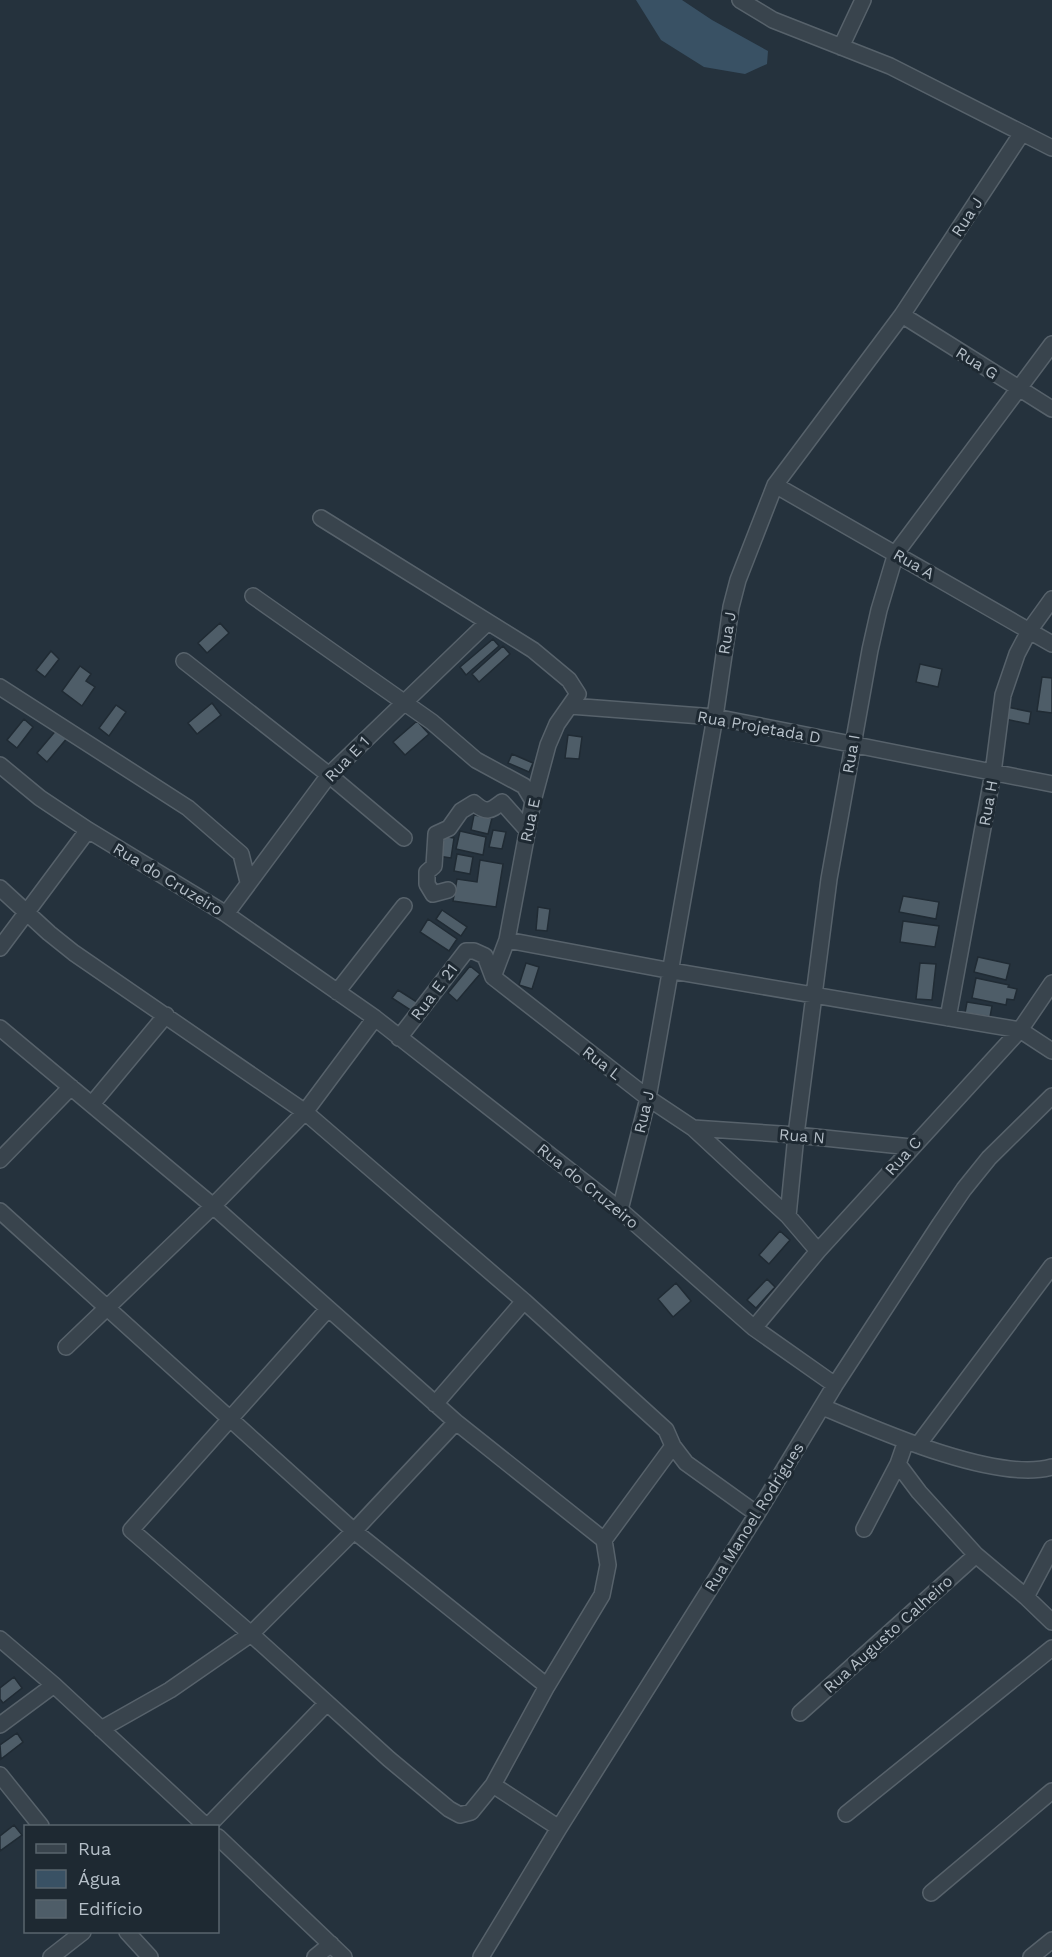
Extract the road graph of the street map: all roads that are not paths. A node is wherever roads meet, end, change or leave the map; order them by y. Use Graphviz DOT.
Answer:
graph roads {
  1 [pos="740,0"];
  2 [pos="864,0"];
  3 [pos="841,48"];
  4 [pos="1022,133"];
  5 [pos="1052,148"];
  6 [pos="902,315"];
  7 [pos="1052,344"];
  8 [pos="1018,389"];
  9 [pos="1052,409"];
  10 [pos="775,485"];
  11 [pos="321,518"];
  12 [pos="896,553"];
  13 [pos="253,596"];
  14 [pos="1052,598"];
  15 [pos="488,622"];
  16 [pos="1029,631"];
  17 [pos="1052,644"];
  18 [pos="184,661"];
  19 [pos="0,687"];
  20 [pos="403,702"];
  21 [pos="570,706"];
  22 [pos="715,717"];
  23 [pos="852,743"];
  24 [pos="0,765"];
  25 [pos="993,773"];
  26 [pos="329,775"];
  27 [pos="1052,784"];
  28 [pos="533,801"];
  29 [pos="88,830"];
  30 [pos="527,830"];
  31 [pos="404,838"];
  32 [pos="248,882"];
  33 [pos="0,888"];
  34 [pos="448,890"];
  35 [pos="404,906"];
  36 [pos="28,913"];
  37 [pos="226,914"];
  38 [pos="507,940"];
  39 [pos="0,948"];
  40 [pos="672,971"];
  41 [pos="493,977"];
  42 [pos="1052,983"];
  43 [pos="337,992"];
  44 [pos="814,994"];
  45 [pos="166,1015"];
  46 [pos="375,1018"];
  47 [pos="948,1018"];
  48 [pos="0,1028"];
  49 [pos="1020,1030"];
  50 [pos="399,1038"];
  51 [pos="1052,1051"];
  52 [pos="71,1087"];
  53 [pos="1052,1096"];
  54 [pos="648,1098"];
  55 [pos="92,1104"];
  56 [pos="305,1112"];
  57 [pos="693,1128"];
  58 [pos="796,1135"];
  59 [pos="911,1147"];
  60 [pos="0,1160"];
  61 [pos="213,1206"];
  62 [pos="0,1210"];
  63 [pos="620,1210"];
  64 [pos="788,1216"];
  65 [pos="818,1251"];
  66 [pos="1052,1266"];
  67 [pos="524,1301"];
  68 [pos="107,1306"];
  69 [pos="328,1309"];
  70 [pos="754,1328"];
  71 [pos="66,1347"];
  72 [pos="834,1385"];
  73 [pos="435,1404"];
  74 [pos="823,1407"];
  75 [pos="230,1420"];
  76 [pos="456,1422"];
  77 [pos="912,1443"];
  78 [pos="673,1446"];
  79 [pos="898,1464"];
  80 [pos="1052,1467"];
  81 [pos="757,1514"];
  82 [pos="864,1529"];
  83 [pos="354,1532"];
  84 [pos="604,1540"];
  85 [pos="1052,1548"];
  86 [pos="976,1555"];
  87 [pos="1026,1597"];
  88 [pos="1052,1622"];
  89 [pos="250,1634"];
  90 [pos="0,1639"];
  91 [pos="1052,1647"];
  92 [pos="54,1685"];
  93 [pos="547,1686"];
  94 [pos="326,1704"];
  95 [pos="800,1713"];
  96 [pos="0,1725"];
  97 [pos="101,1729"];
  98 [pos="0,1774"];
  99 [pos="493,1785"];
  100 [pos="1052,1791"];
  101 [pos="846,1814"];
  102 [pos="39,1825"];
  103 [pos="205,1825"];
  104 [pos="209,1825"];
  105 [pos="559,1828"];
  106 [pos="219,1838"];
  107 [pos="931,1893"];
  108 [pos="82,1933"];
  109 [pos="128,1933"];
  110 [pos="1052,1940"];
  111 [pos="331,1944"];
  112 [pos="51,1957"];
  113 [pos="150,1957"];
  114 [pos="315,1957"];
  115 [pos="344,1957"];
  116 [pos="480,1957"];
  117 [pos="1031,1957"];
  1 -- 3 [label="street"];
  2 -- 3 [label="street"];
  3 -- 4 [label="street"];
  4 -- 5 [label="street"];
  4 -- 6 [label="street, Rua J"];
  6 -- 8 [label="street, Rua G"];
  6 -- 10 [label="street, Rua J"];
  7 -- 8 [label="street, Rua I"];
  8 -- 9 [label="street, Rua G"];
  8 -- 12 [label="street, Rua I"];
  10 -- 12 [label="street, Rua A"];
  10 -- 22 [label="street, Rua J"];
  11 -- 15 [label="street"];
  12 -- 16 [label="street, Rua A"];
  12 -- 23 [label="street, Rua I"];
  13 -- 20 [label="street"];
  14 -- 16 [label="street, Rua H"];
  15 -- 20 [label="street, Rua E 1"];
  15 -- 21 [label="street"];
  16 -- 17 [label="street, Rua A"];
  16 -- 25 [label="street, Rua H"];
  18 -- 26 [label="street"];
  19 -- 32 [label="street"];
  20 -- 26 [label="street, Rua E 1"];
  20 -- 28 [label="street"];
  21 -- 22 [label="street, Rua Projetada D"];
  21 -- 28 [label="street, Rua E"];
  22 -- 23 [label="street, Rua Projetada D"];
  22 -- 40 [label="street, Rua J"];
  23 -- 25 [label="street, Rua Projetada D"];
  23 -- 44 [label="street, Rua I"];
  24 -- 29 [label="street, Rua do Cruzeiro"];
  25 -- 27 [label="street, Rua Projetada D"];
  25 -- 47 [label="street, Rua H"];
  26 -- 31 [label="street"];
  26 -- 32 [label="street, Rua E 1"];
  28 -- 30 [label="street, Rua E"];
  29 -- 36 [label="street"];
  29 -- 37 [label="street, Rua do Cruzeiro"];
  30 -- 34 [label="street"];
  30 -- 38 [label="street, Rua E"];
  32 -- 37 [label="street, Rua E 1"];
  33 -- 36 [label="street"];
  35 -- 43 [label="street"];
  36 -- 39 [label="street"];
  36 -- 45 [label="street"];
  37 -- 43 [label="street, Rua do Cruzeiro"];
  38 -- 40 [label="street"];
  38 -- 41 [label="street"];
  40 -- 44 [label="street"];
  40 -- 54 [label="street, Rua J"];
  41 -- 50 [label="street, Rua E 21"];
  41 -- 54 [label="street, Rua L"];
  42 -- 49 [label="street, Rua C"];
  43 -- 46 [label="street, Rua do Cruzeiro"];
  44 -- 47 [label="street"];
  44 -- 58 [label="street, Rua I"];
  45 -- 55 [label="street"];
  45 -- 56 [label="street"];
  46 -- 50 [label="street, Rua do Cruzeiro"];
  46 -- 56 [label="street"];
  47 -- 49 [label="street"];
  48 -- 52 [label="street"];
  49 -- 51 [label="street"];
  49 -- 59 [label="street, Rua C"];
  50 -- 63 [label="street, Rua do Cruzeiro"];
  52 -- 55 [label="street"];
  52 -- 60 [label="street"];
  53 -- 72 [label="street, Rua Manoel Rodrigues"];
  54 -- 57 [label="street, Rua L"];
  54 -- 63 [label="street, Rua J"];
  55 -- 61 [label="street"];
  56 -- 61 [label="street"];
  56 -- 67 [label="street"];
  57 -- 58 [label="street, Rua N"];
  57 -- 64 [label="street, Rua L"];
  58 -- 59 [label="street, Rua N"];
  58 -- 64 [label="street, Rua I"];
  59 -- 65 [label="street, Rua C"];
  61 -- 68 [label="street"];
  61 -- 69 [label="street"];
  62 -- 68 [label="street"];
  63 -- 70 [label="street, Rua do Cruzeiro"];
  64 -- 65 [label="street, Rua L"];
  65 -- 70 [label="street, Rua C"];
  66 -- 77 [label="street"];
  67 -- 73 [label="street"];
  67 -- 78 [label="street"];
  68 -- 71 [label="street"];
  68 -- 75 [label="street"];
  69 -- 73 [label="street"];
  69 -- 75 [label="street"];
  70 -- 72 [label="street, Rua do Cruzeiro"];
  72 -- 74 [label="street, Rua Manoel Rodrigues"];
  73 -- 76 [label="street"];
  74 -- 77 [label="street"];
  74 -- 81 [label="street, Rua Manoel Rodrigues"];
  75 -- 83 [label="street"];
  75 -- 89 [label="street"];
  76 -- 83 [label="street"];
  76 -- 84 [label="street"];
  77 -- 79 [label="street"];
  77 -- 80 [label="street"];
  78 -- 81 [label="street"];
  78 -- 84 [label="street"];
  79 -- 82 [label="street"];
  79 -- 86 [label="street"];
  81 -- 105 [label="street, Rua Manoel Rodrigues"];
  83 -- 89 [label="street"];
  83 -- 93 [label="street"];
  84 -- 93 [label="street"];
  85 -- 87 [label="street"];
  86 -- 87 [label="street"];
  86 -- 95 [label="street, Rua Augusto Calheiro"];
  87 -- 88 [label="street"];
  89 -- 94 [label="street"];
  89 -- 97 [label="street"];
  90 -- 92 [label="street"];
  91 -- 101 [label="street"];
  92 -- 96 [label="street"];
  92 -- 97 [label="street"];
  93 -- 99 [label="street"];
  94 -- 99 [label="street"];
  94 -- 104 [label="street"];
  97 -- 103 [label="street"];
  98 -- 102 [label="street"];
  99 -- 105 [label="street"];
  100 -- 107 [label="street"];
  105 -- 116 [label="street, Rua Manoel Rodrigues"];
  106 -- 111 [label="street"];
  108 -- 112 [label="street"];
  109 -- 113 [label="street"];
  110 -- 117 [label="street"];
  111 -- 114 [label="street"];
  111 -- 115 [label="street"];
}
